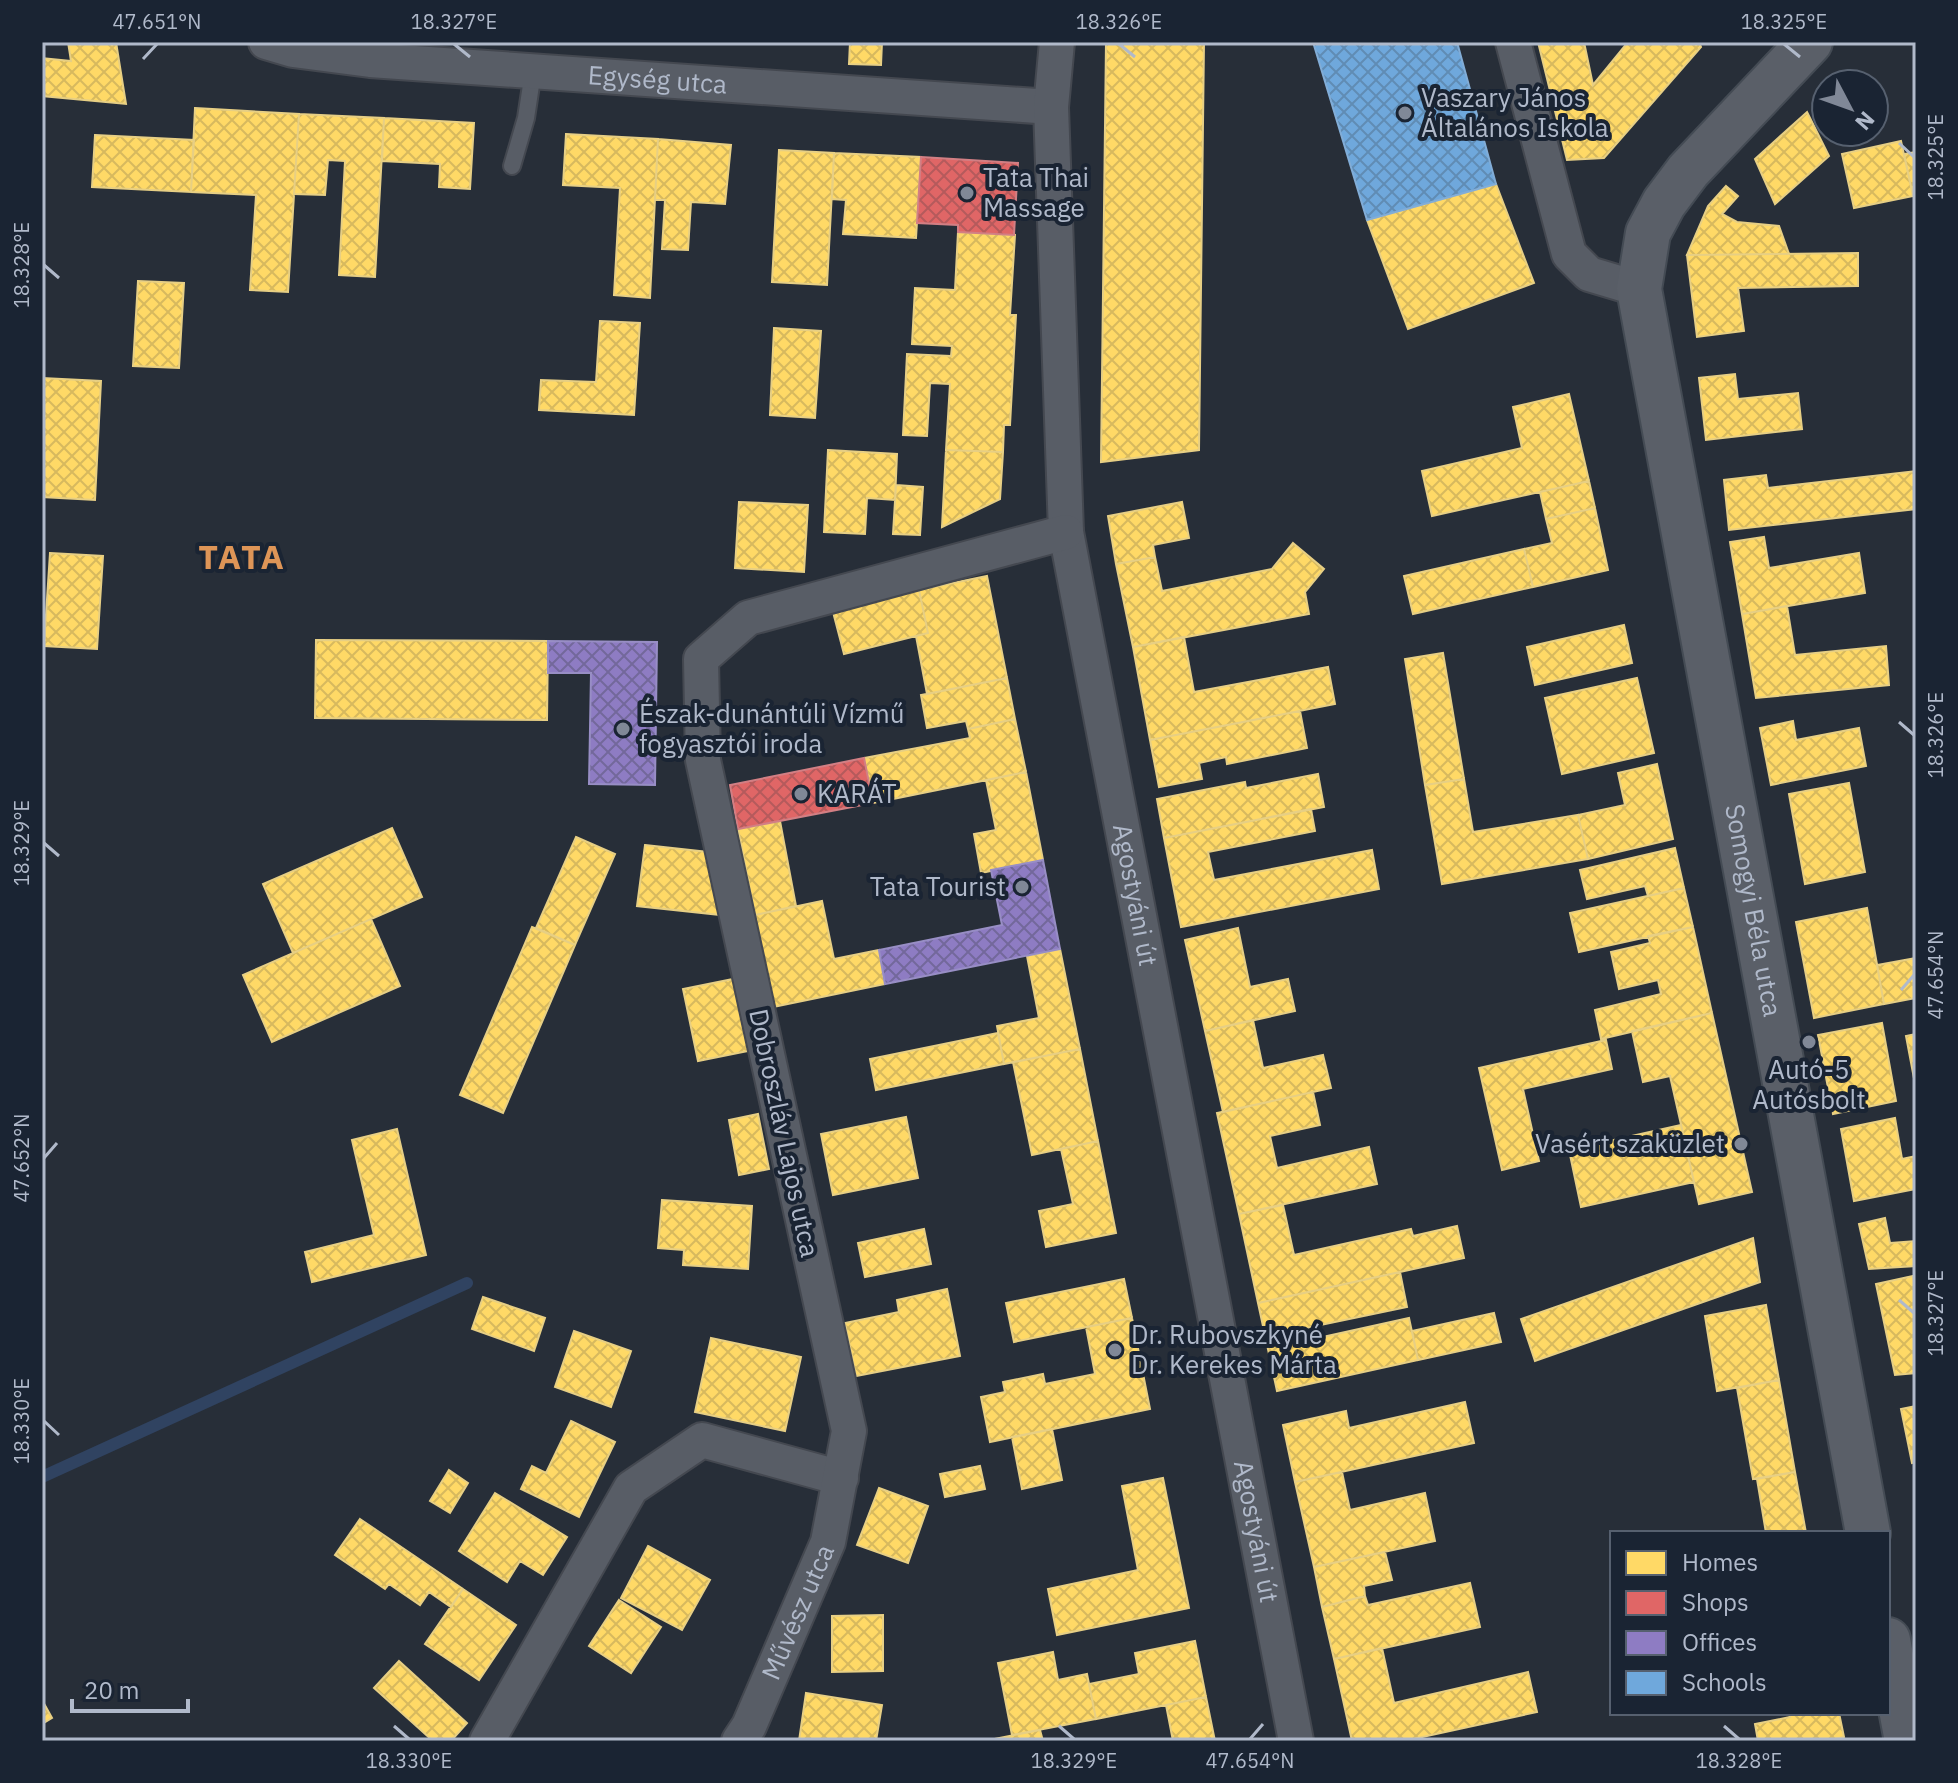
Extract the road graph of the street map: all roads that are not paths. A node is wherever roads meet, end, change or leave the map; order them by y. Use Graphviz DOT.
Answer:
graph roads {
  1 [pos="266,42"];
  2 [pos="1057,42"];
  3 [pos="1513,42"];
  4 [pos="1810,42"];
  5 [pos="533,72"];
  6 [pos="1051,107"];
  7 [pos="512,166"];
  8 [pos="1639,289"];
  9 [pos="1066,532"];
  10 [pos="841,1478"];
  11 [pos="1868,1531"];
  12 [pos="1890,1651"];
  13 [pos="487,1741"];
  14 [pos="739,1741"];
  15 [pos="1296,1741"];
  16 [pos="1907,1741"];
  1 -- 5 [label="street, Egység utca"];
  2 -- 6 [label="street, Agostyáni út"];
  3 -- 8 [label="street"];
  4 -- 8 [label="main road, Somogyi Béla utca"];
  5 -- 6 [label="street, Egység utca"];
  5 -- 7 [label="lane"];
  6 -- 9 [label="street, Agostyáni út"];
  8 -- 11 [label="main road, Somogyi Béla utca"];
  9 -- 10 [label="street, Dobroszláv Lajos utca"];
  9 -- 15 [label="street, Agostyáni út"];
  10 -- 13 [label="street"];
  10 -- 14 [label="street, Művész utca"];
  12 -- 16 [label="main road"];
}
